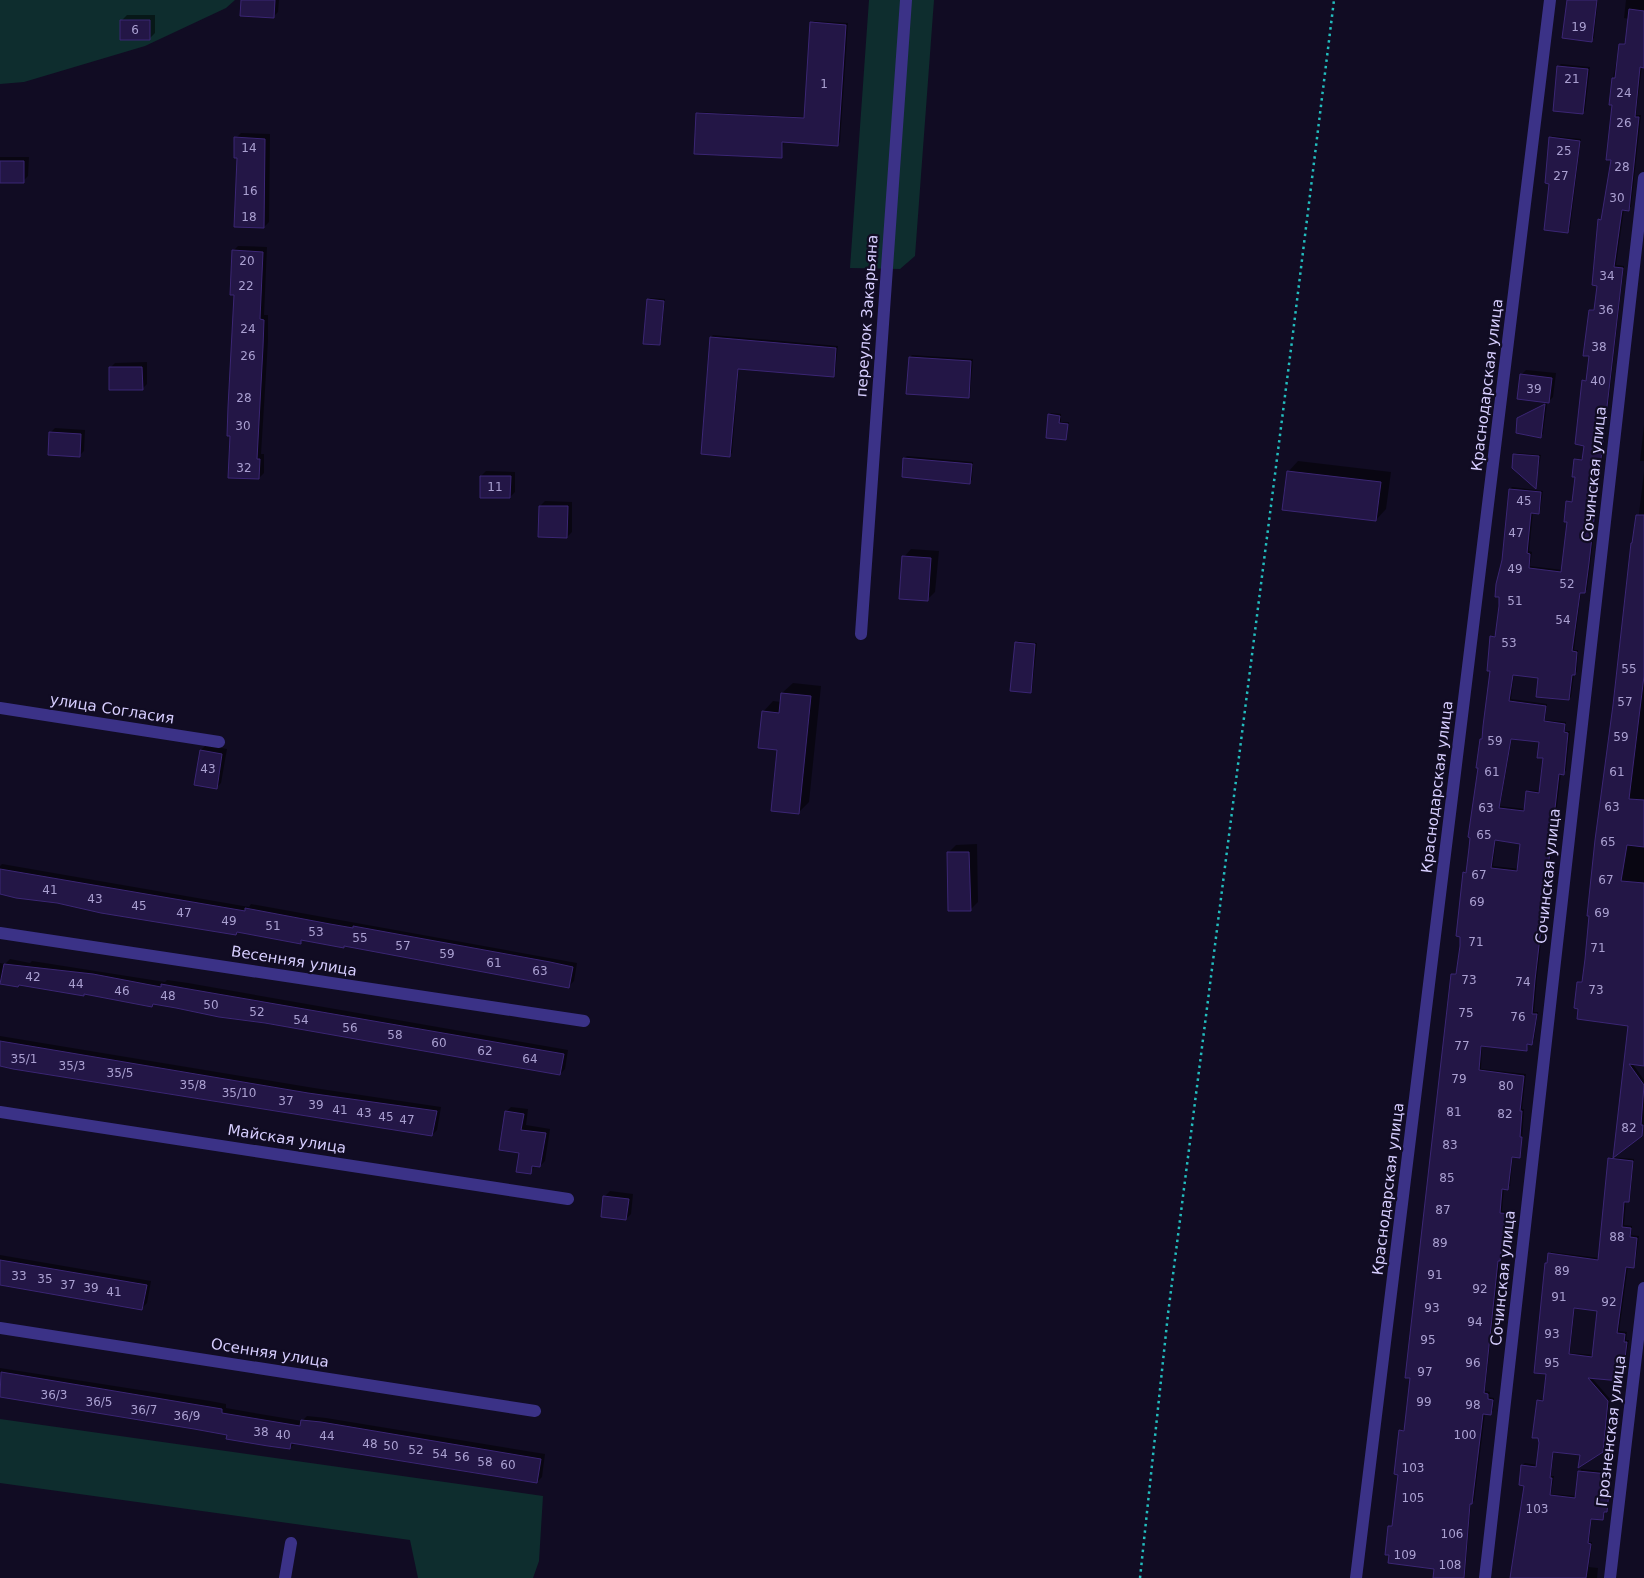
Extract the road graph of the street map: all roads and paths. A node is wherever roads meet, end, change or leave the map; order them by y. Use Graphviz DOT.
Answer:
graph roads {
  1 [pos="906,0"];
  2 [pos="1334,0"];
  3 [pos="1550,0"];
  4 [pos="1644,178"];
  5 [pos="861,634"];
  6 [pos="0,708"];
  7 [pos="219,742"];
  8 [pos="0,933"];
  9 [pos="584,1022"];
  10 [pos="0,1112"];
  11 [pos="568,1199"];
  12 [pos="1644,1288"];
  13 [pos="0,1328"];
  14 [pos="535,1410"];
  15 [pos="291,1543"];
  16 [pos="285,1578"];
  17 [pos="1140,1578"];
  18 [pos="1356,1578"];
  19 [pos="1485,1578"];
  20 [pos="1610,1578"];
  1 -- 5 [label="street, переулок Закарьяна"];
  2 -- 17 [label="path"];
  3 -- 18 [label="street, Краснодарская улица"];
  4 -- 19 [label="street, Сочинская улица"];
  6 -- 7 [label="street, улица Согласия"];
  8 -- 9 [label="street, Весенняя улица"];
  10 -- 11 [label="street, Майская улица"];
  12 -- 20 [label="street, Грозненская улица"];
  13 -- 14 [label="street, Осенняя улица"];
  15 -- 16 [label="street"];
}
